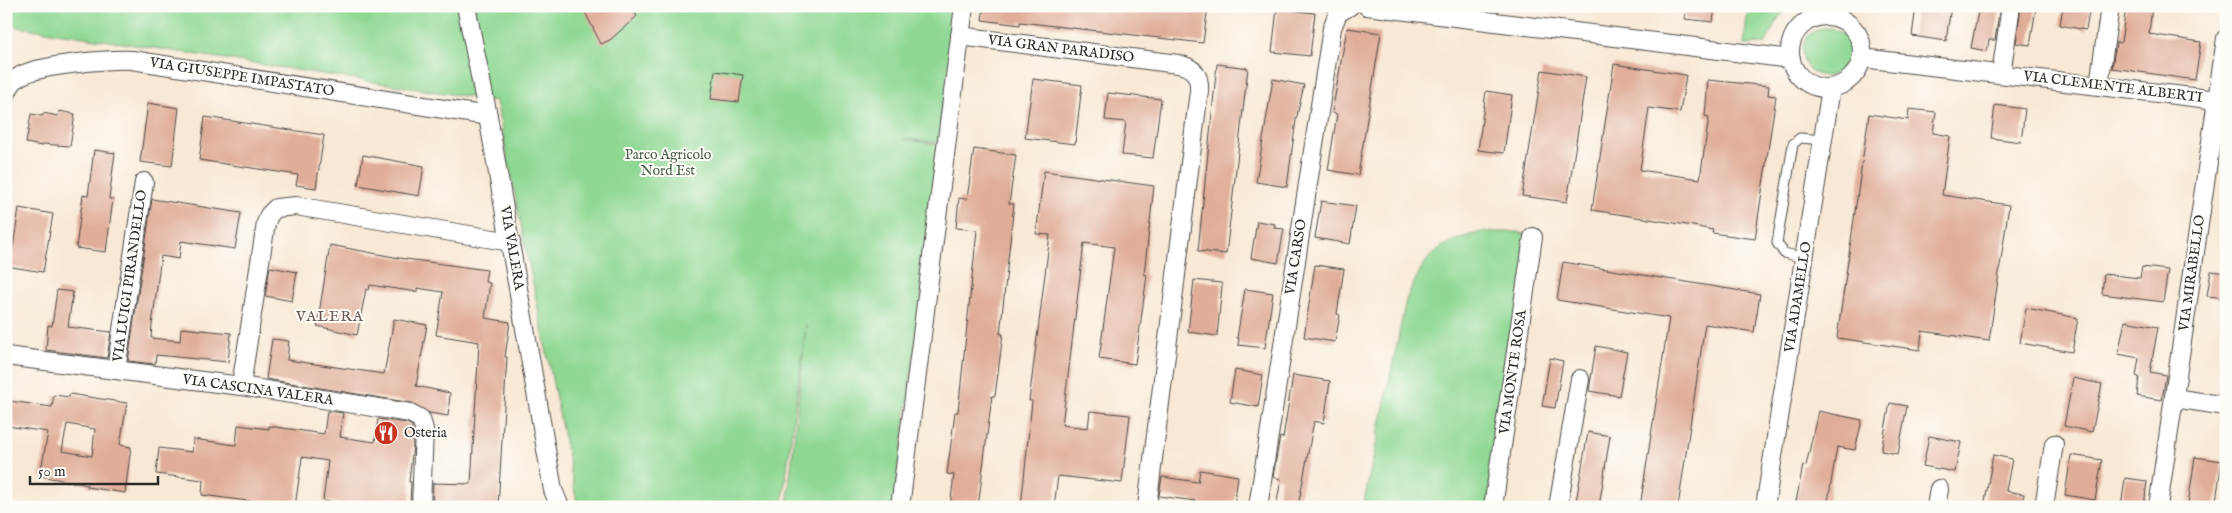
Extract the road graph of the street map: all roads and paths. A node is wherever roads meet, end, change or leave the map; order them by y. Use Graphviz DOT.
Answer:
graph roads {
  1 [pos="466,6"];
  2 [pos="964,6"];
  3 [pos="1368,6"];
  4 [pos="2011,6"];
  5 [pos="2110,6"];
  6 [pos="1346,8"];
  7 [pos="1443,11"];
  8 [pos="1814,12"];
  9 [pos="960,36"];
  10 [pos="2226,38"];
  11 [pos="1862,58"];
  12 [pos="1791,59"];
  13 [pos="2001,74"];
  14 [pos="2100,85"];
  15 [pos="1831,88"];
  16 [pos="6,94"];
  17 [pos="2221,100"];
  18 [pos="488,116"];
  19 [pos="1823,140"];
  20 [pos="144,182"];
  21 [pos="1533,237"];
  22 [pos="511,242"];
  23 [pos="1805,258"];
  24 [pos="6,356"];
  25 [pos="116,370"];
  26 [pos="1580,379"];
  27 [pos="241,386"];
  28 [pos="2174,398"];
  29 [pos="2226,406"];
  30 [pos="2054,444"];
  31 [pos="1939,489"];
  32 [pos="551,499"];
  33 [pos="421,507"];
  34 [pos="560,507"];
  35 [pos="900,507"];
  36 [pos="1147,507"];
  37 [pos="1258,507"];
  38 [pos="1494,507"];
  39 [pos="1558,507"];
  40 [pos="1765,507"];
  41 [pos="1936,507"];
  42 [pos="2044,507"];
  43 [pos="2158,507"];
  1 -- 18 [label="street, VIA VALERA"];
  2 -- 9 [label="street"];
  3 -- 7 [label="street"];
  4 -- 13 [label="street"];
  5 -- 14 [label="street"];
  6 -- 37 [label="street, VIA CARSO"];
  7 -- 12 [label="street"];
  8 -- 11 [label="street"];
  8 -- 12 [label="street"];
  9 -- 35 [label="street"];
  9 -- 36 [label="street, VIA GRAN PARADISO"];
  10 -- 17 [label="street, VIA MIRABELLO"];
  11 -- 13 [label="street, VIA CLEMENTE ALBERTI"];
  11 -- 15 [label="street"];
  12 -- 15 [label="street"];
  13 -- 14 [label="street, VIA CLEMENTE ALBERTI"];
  14 -- 17 [label="street, VIA CLEMENTE ALBERTI"];
  15 -- 19 [label="street, VIA ADAMELLO"];
  16 -- 18 [label="street, VIA GIUSEPPE IMPASTATO"];
  17 -- 28 [label="street, VIA MIRABELLO"];
  18 -- 22 [label="street, VIA VALERA"];
  19 -- 23 [label="street, VIA ADAMELLO"];
  19 -- 23 [label="lane"];
  20 -- 25 [label="street, VIA LUIGI PIRANDELLO"];
  21 -- 38 [label="street, VIA MONTE ROSA"];
  22 -- 27 [label="street"];
  22 -- 32 [label="street, VIA VALERA"];
  23 -- 40 [label="street, VIA ADAMELLO"];
  24 -- 25 [label="street, VIA CASCINA VALERA"];
  25 -- 27 [label="street, VIA CASCINA VALERA"];
  26 -- 39 [label="street"];
  27 -- 33 [label="street, VIA CASCINA VALERA"];
  28 -- 29 [label="street"];
  28 -- 43 [label="street, VIA MIRABELLO"];
  30 -- 42 [label="street"];
  31 -- 41 [label="street"];
  32 -- 34 [label="street, VIA VALERA"];
}
